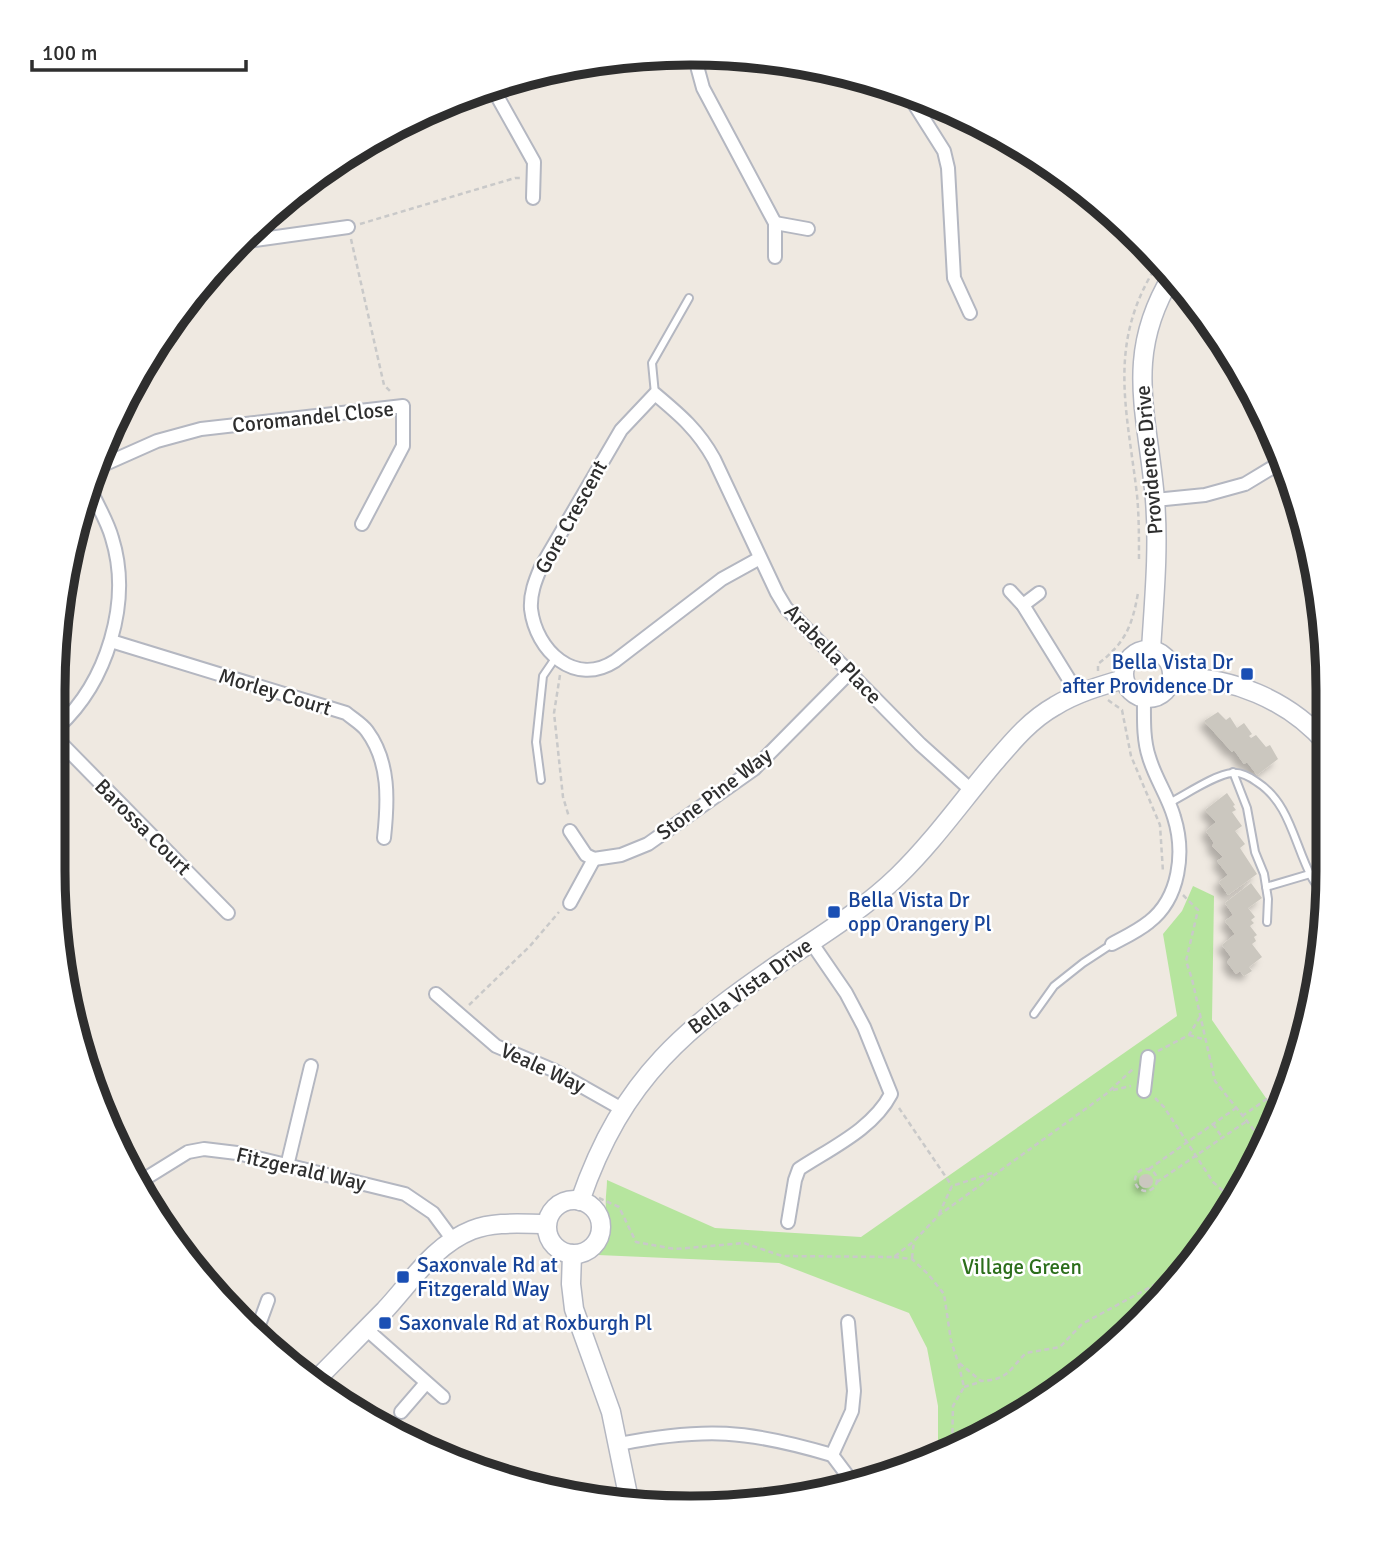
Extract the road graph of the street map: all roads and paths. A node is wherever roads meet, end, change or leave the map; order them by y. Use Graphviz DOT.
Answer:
graph roads {
  1 [pos="697,65"];
  2 [pos="497,96"];
  3 [pos="916,107"];
  4 [pos="534,179"];
  5 [pos="533,198"];
  6 [pos="775,223"];
  7 [pos="348,227"];
  8 [pos="808,229"];
  9 [pos="257,240"];
  10 [pos="775,257"];
  11 [pos="1154,270"];
  12 [pos="1167,285"];
  13 [pos="689,298"];
  14 [pos="970,313"];
  15 [pos="655,394"];
  16 [pos="403,406"];
  17 [pos="108,463"];
  18 [pos="1275,466"];
  19 [pos="95,500"];
  20 [pos="1155,500"];
  21 [pos="362,524"];
  22 [pos="760,558"];
  23 [pos="1139,559"];
  24 [pos="1139,586"];
  25 [pos="1010,591"];
  26 [pos="1039,593"];
  27 [pos="1023,605"];
  28 [pos="111,641"];
  29 [pos="1151,650"];
  30 [pos="559,660"];
  31 [pos="1098,670"];
  32 [pos="850,673"];
  33 [pos="1172,678"];
  34 [pos="1124,679"];
  35 [pos="1078,694"];
  36 [pos="1144,698"];
  37 [pos="1108,702"];
  38 [pos="65,720"];
  39 [pos="1316,734"];
  40 [pos="65,747"];
  41 [pos="1233,772"];
  42 [pos="541,780"];
  43 [pos="971,790"];
  44 [pos="1169,803"];
  45 [pos="570,831"];
  46 [pos="384,838"];
  47 [pos="594,859"];
  48 [pos="1310,874"];
  49 [pos="1163,878"];
  50 [pos="1316,883"];
  51 [pos="1266,887"];
  52 [pos="1186,896"];
  53 [pos="570,903"];
  54 [pos="228,913"];
  55 [pos="1267,922"];
  56 [pos="811,942"];
  57 [pos="1112,944"];
  58 [pos="436,994"];
  59 [pos="1034,1014"];
  60 [pos="460,1015"];
  61 [pos="1200,1017"];
  62 [pos="1189,1035"];
  63 [pos="1206,1040"];
  64 [pos="1148,1057"];
  65 [pos="311,1066"];
  66 [pos="1110,1090"];
  67 [pos="1144,1091"];
  68 [pos="1275,1093"];
  69 [pos="891,1094"];
  70 [pos="1236,1108"];
  71 [pos="622,1110"];
  72 [pos="1242,1116"];
  73 [pos="1247,1121"];
  74 [pos="1213,1124"];
  75 [pos="1258,1134"];
  76 [pos="1222,1137"];
  77 [pos="1187,1142"];
  78 [pos="1195,1155"];
  79 [pos="287,1166"];
  80 [pos="1149,1169"];
  81 [pos="996,1172"];
  82 [pos="146,1178"];
  83 [pos="1157,1182"];
  84 [pos="952,1186"];
  85 [pos="1226,1193"];
  86 [pos="581,1197"];
  87 [pos="939,1215"];
  88 [pos="788,1222"];
  89 [pos="547,1224"];
  90 [pos="453,1240"];
  91 [pos="914,1241"];
  92 [pos="572,1254"];
  93 [pos="894,1257"];
  94 [pos="912,1259"];
  95 [pos="1164,1279"];
  96 [pos="268,1300"];
  97 [pos="848,1322"];
  98 [pos="259,1324"];
  99 [pos="365,1328"];
  100 [pos="958,1362"];
  101 [pos="321,1375"];
  102 [pos="981,1381"];
  103 [pos="426,1382"];
  104 [pos="964,1387"];
  105 [pos="443,1397"];
  106 [pos="401,1412"];
  107 [pos="953,1438"];
  108 [pos="619,1444"];
  109 [pos="832,1455"];
  110 [pos="848,1476"];
  111 [pos="628,1493"];
  1 -- 6 [label="street"];
  2 -- 4 [label="street"];
  3 -- 14 [label="street"];
  4 -- 5 [label="street"];
  4 -- 7 [label="path"];
  6 -- 8 [label="street"];
  6 -- 10 [label="street"];
  7 -- 9 [label="street"];
  7 -- 16 [label="path"];
  11 -- 23 [label="path"];
  12 -- 20 [label="street, Providence Drive"];
  13 -- 15 [label="lane"];
  15 -- 22 [label="street, Arabella Place"];
  15 -- 30 [label="street, Gore Crescent"];
  16 -- 17 [label="street, Coromandel Close"];
  16 -- 21 [label="street, Coromandel Close"];
  18 -- 20 [label="street"];
  19 -- 28 [label="street"];
  20 -- 29 [label="street, Providence Drive"];
  22 -- 30 [label="street"];
  22 -- 32 [label="street, Arabella Place"];
  24 -- 31 [label="path"];
  25 -- 27 [label="street"];
  26 -- 27 [label="street"];
  27 -- 35 [label="street"];
  28 -- 38 [label="street"];
  28 -- 46 [label="street, Morley Court"];
  29 -- 33 [label="street"];
  29 -- 34 [label="street"];
  30 -- 42 [label="lane"];
  30 -- 45 [label="path"];
  32 -- 43 [label="street, Arabella Place"];
  32 -- 47 [label="street, Stone Pine Way"];
  33 -- 36 [label="street"];
  33 -- 39 [label="street"];
  34 -- 35 [label="street, Bella Vista Drive"];
  34 -- 36 [label="street"];
  35 -- 43 [label="street, Bella Vista Drive"];
  36 -- 44 [label="street"];
  37 -- 49 [label="path"];
  40 -- 54 [label="street, Barossa Court"];
  41 -- 44 [label="lane"];
  41 -- 48 [label="lane"];
  41 -- 51 [label="lane"];
  43 -- 56 [label="street, Bella Vista Drive"];
  44 -- 57 [label="street"];
  45 -- 47 [label="street"];
  47 -- 53 [label="street"];
  48 -- 50 [label="lane"];
  48 -- 51 [label="lane"];
  51 -- 55 [label="lane"];
  52 -- 61 [label="path"];
  53 -- 60 [label="path"];
  56 -- 69 [label="street"];
  56 -- 71 [label="street, Bella Vista Drive"];
  57 -- 59 [label="lane"];
  58 -- 60 [label="street, Veale Way"];
  60 -- 71 [label="street, Veale Way"];
  61 -- 62 [label="path"];
  61 -- 63 [label="path"];
  62 -- 63 [label="path"];
  62 -- 64 [label="path"];
  63 -- 70 [label="path"];
  64 -- 66 [label="path"];
  64 -- 67 [label="street"];
  65 -- 79 [label="street"];
  66 -- 67 [label="path"];
  66 -- 81 [label="path"];
  67 -- 77 [label="path"];
  68 -- 72 [label="path"];
  69 -- 84 [label="path"];
  69 -- 88 [label="street"];
  70 -- 72 [label="path"];
  70 -- 74 [label="path"];
  71 -- 86 [label="street, Bella Vista Drive"];
  72 -- 73 [label="path"];
  73 -- 75 [label="path"];
  73 -- 76 [label="path"];
  74 -- 76 [label="path"];
  74 -- 77 [label="path"];
  76 -- 78 [label="path"];
  77 -- 78 [label="path"];
  77 -- 80 [label="path"];
  78 -- 83 [label="path"];
  78 -- 85 [label="path"];
  79 -- 82 [label="street, Fitzgerald Way"];
  79 -- 90 [label="street, Fitzgerald Way"];
  80 -- 83 [label="path"];
  80 -- 83 [label="path"];
  81 -- 84 [label="path"];
  81 -- 87 [label="path"];
  84 -- 87 [label="path"];
  86 -- 89 [label="street"];
  86 -- 92 [label="street"];
  86 -- 93 [label="path"];
  87 -- 91 [label="path"];
  89 -- 90 [label="street"];
  89 -- 92 [label="street"];
  90 -- 99 [label="street"];
  91 -- 93 [label="path"];
  91 -- 94 [label="path"];
  92 -- 108 [label="street"];
  93 -- 94 [label="path"];
  94 -- 100 [label="path"];
  95 -- 102 [label="path"];
  96 -- 98 [label="street"];
  97 -- 109 [label="street"];
  99 -- 101 [label="street"];
  99 -- 103 [label="street"];
  100 -- 102 [label="path"];
  100 -- 104 [label="path"];
  102 -- 104 [label="path"];
  103 -- 105 [label="street"];
  103 -- 106 [label="street"];
  104 -- 107 [label="path"];
  108 -- 109 [label="street"];
  108 -- 111 [label="street"];
  109 -- 110 [label="street"];
}
